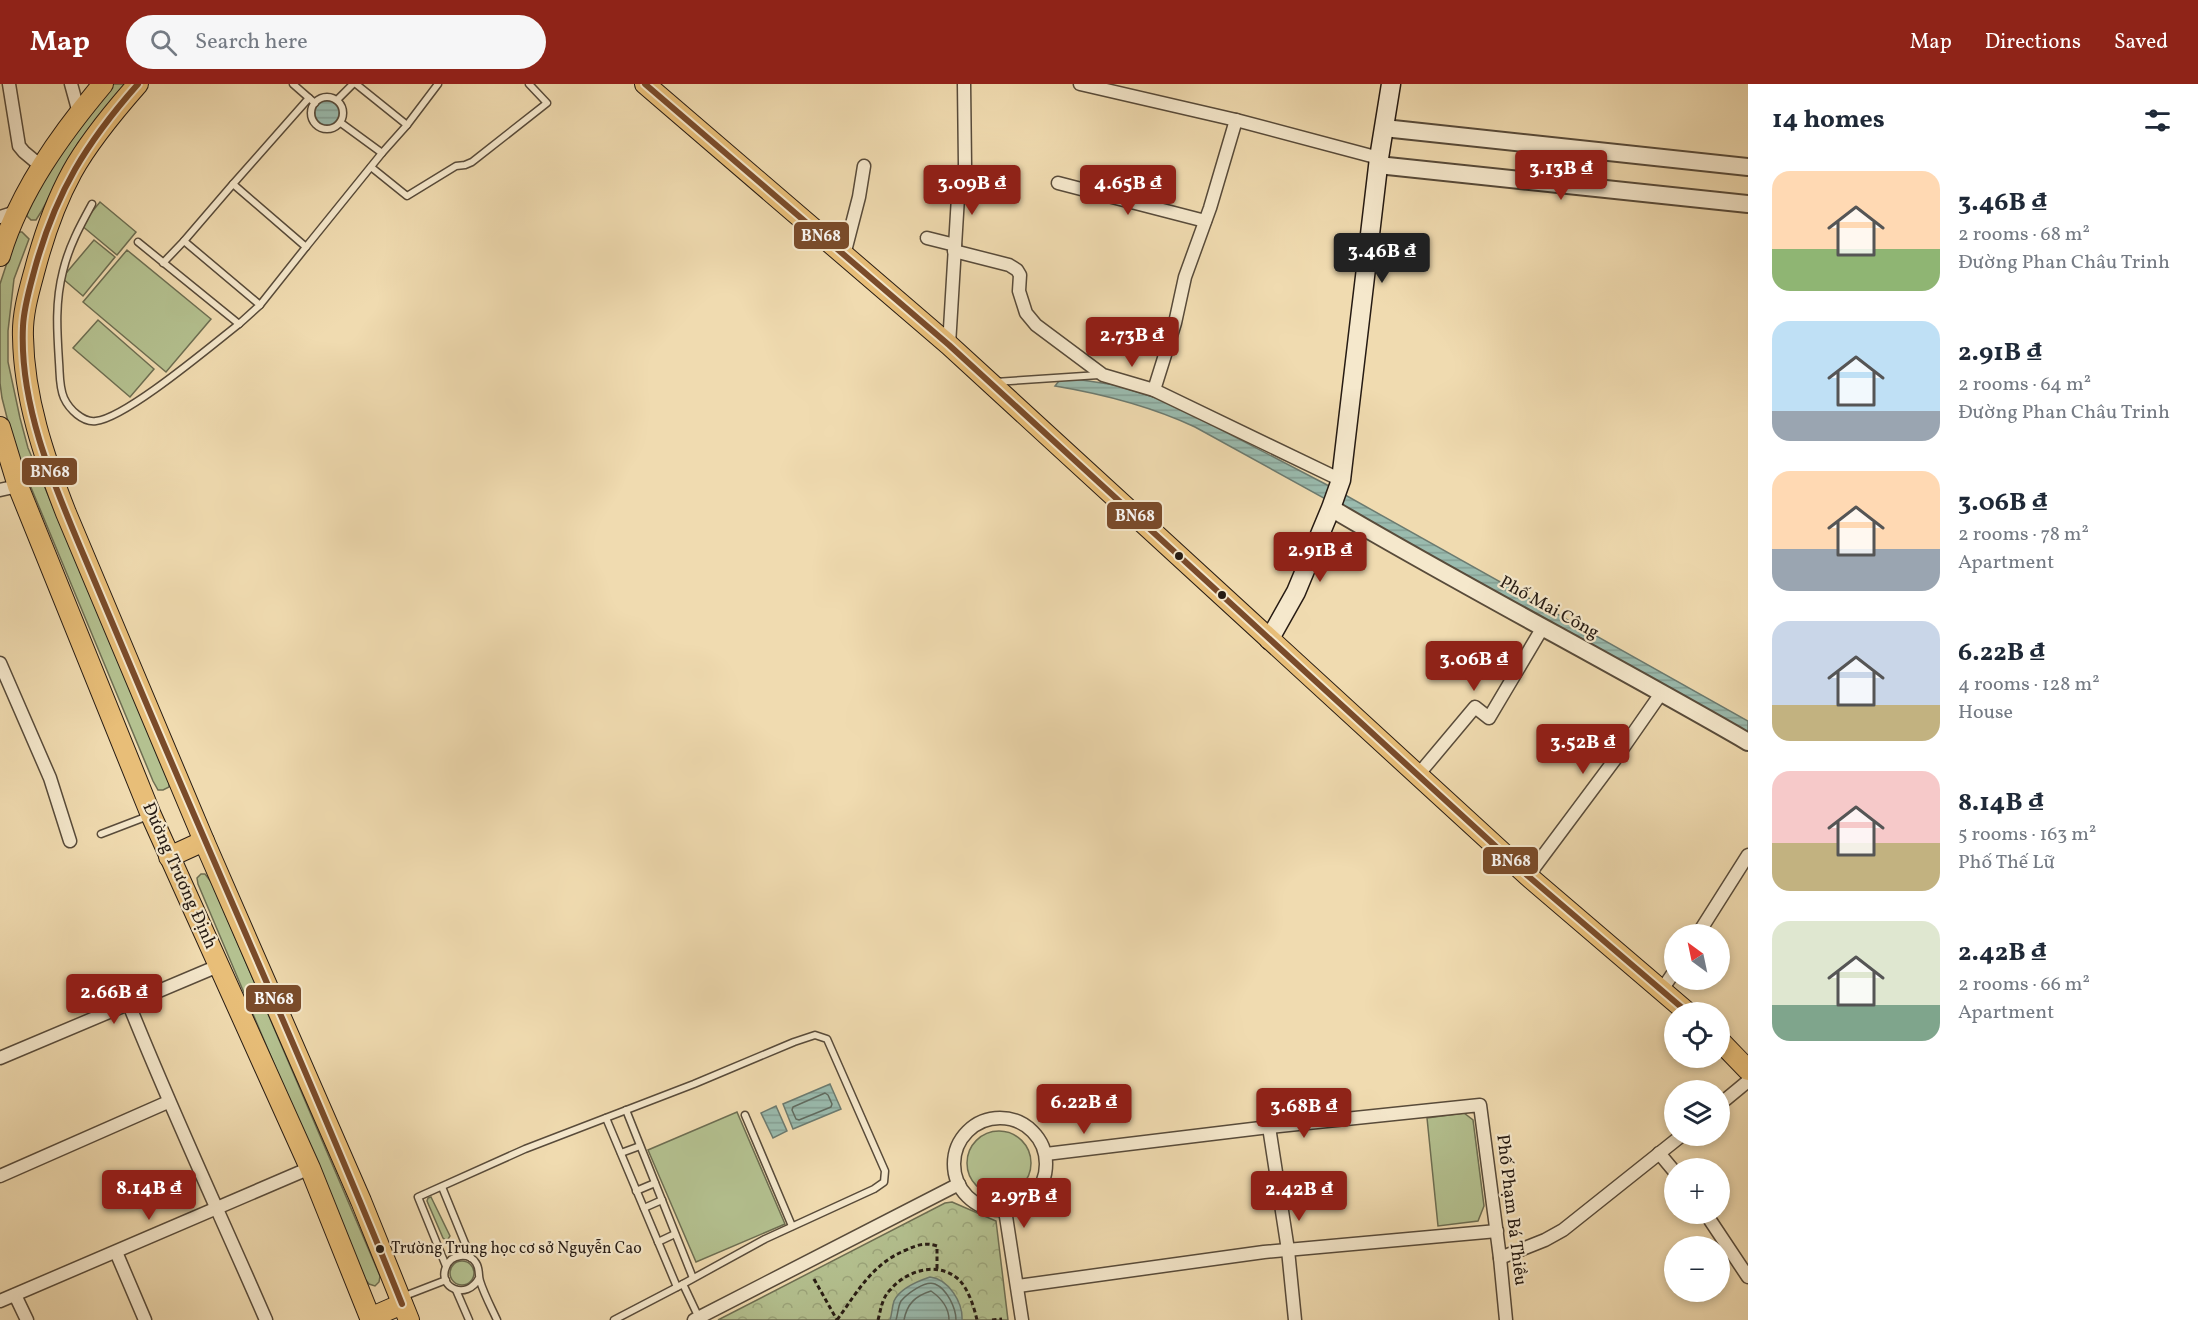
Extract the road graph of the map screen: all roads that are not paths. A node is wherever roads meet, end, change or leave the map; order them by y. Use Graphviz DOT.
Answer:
graph roads {
  1 [pos="9,84"];
  2 [pos="71,84"];
  3 [pos="103,84"];
  4 [pos="138,84"];
  5 [pos="293,84"];
  6 [pos="354,84"];
  7 [pos="438,84"];
  8 [pos="529,84"];
  9 [pos="645,84"];
  10 [pos="964,84"];
  11 [pos="1391,84"];
  12 [pos="1087,85"];
  13 [pos="337,100"];
  14 [pos="312,101"];
  15 [pos="79,112"];
  16 [pos="1236,120"];
  17 [pos="341,123"];
  18 [pos="407,125"];
  19 [pos="1384,128"];
  20 [pos="382,153"];
  21 [pos="1378,161"];
  22 [pos="42,166"];
  23 [pos="864,166"];
  24 [pos="371,167"];
  25 [pos="1748,167"];
  26 [pos="1058,183"];
  27 [pos="233,184"];
  28 [pos="92,204"];
  29 [pos="1748,204"];
  30 [pos="11,217"];
  31 [pos="1205,221"];
  32 [pos="45,233"];
  33 [pos="927,238"];
  34 [pos="184,241"];
  35 [pos="138,242"];
  36 [pos="306,247"];
  37 [pos="955,248"];
  38 [pos="844,255"];
  39 [pos="0,256"];
  40 [pos="163,263"];
  41 [pos="260,305"];
  42 [pos="239,324"];
  43 [pos="949,345"];
  44 [pos="1102,375"];
  45 [pos="989,382"];
  46 [pos="1154,390"];
  47 [pos="0,427"];
  48 [pos="1341,480"];
  49 [pos="9,488"];
  50 [pos="1331,508"];
  51 [pos="1543,627"];
  52 [pos="1269,640"];
  53 [pos="0,663"];
  54 [pos="1662,692"];
  55 [pos="1748,742"];
  56 [pos="1418,775"];
  57 [pos="151,815"];
  58 [pos="101,834"];
  59 [pos="69,841"];
  60 [pos="204,841"];
  61 [pos="1748,855"];
  62 [pos="169,857"];
  63 [pos="1528,876"];
  64 [pos="1704,924"];
  65 [pos="218,966"];
  66 [pos="1664,987"];
  67 [pos="1661,991"];
  68 [pos="128,1002"];
  69 [pos="1675,1002"];
  70 [pos="1730,1051"];
  71 [pos="0,1058"];
  72 [pos="1748,1070"];
  73 [pos="1748,1082"];
  74 [pos="1730,1096"];
  75 [pos="168,1102"];
  76 [pos="626,1110"];
  77 [pos="745,1116"];
  78 [pos="606,1118"];
  79 [pos="1269,1127"];
  80 [pos="640,1146"];
  81 [pos="1668,1146"];
  82 [pos="621,1153"];
  83 [pos="1659,1153"];
  84 [pos="1046,1154"];
  85 [pos="1664,1159"];
  86 [pos="310,1168"];
  87 [pos="0,1176"];
  88 [pos="655,1183"];
  89 [pos="958,1184"];
  90 [pos="442,1187"];
  91 [pos="636,1191"];
  92 [pos="662,1200"];
  93 [pos="218,1208"];
  94 [pos="644,1208"];
  95 [pos="1005,1210"];
  96 [pos="1713,1224"];
  97 [pos="792,1226"];
  98 [pos="1497,1231"];
  99 [pos="675,1234"];
  100 [pos="658,1242"];
  101 [pos="1288,1250"];
  102 [pos="116,1252"];
  103 [pos="1500,1257"];
  104 [pos="472,1259"];
  105 [pos="446,1266"];
  106 [pos="1748,1277"];
  107 [pos="478,1278"];
  108 [pos="693,1278"];
  109 [pos="446,1280"];
  110 [pos="680,1285"];
  111 [pos="1018,1286"];
  112 [pos="456,1290"];
  113 [pos="15,1295"];
  114 [pos="0,1301"];
  115 [pos="404,1307"];
  116 [pos="371,1319"];
  117 [pos="696,1319"];
  118 [pos="27,1320"];
  119 [pos="145,1320"];
  120 [pos="266,1320"];
  121 [pos="469,1320"];
  122 [pos="497,1320"];
  123 [pos="614,1320"];
  124 [pos="1022,1320"];
  125 [pos="1295,1320"];
  126 [pos="1506,1320"];
  1 -- 22 [label="street"];
  2 -- 15 [label="street"];
  3 -- 15 [label="main road"];
  4 -- 32 [label="main road, Đường Trương Định"];
  5 -- 14 [label="lane"];
  6 -- 13 [label="lane"];
  6 -- 18 [label="lane"];
  7 -- 18 [label="lane"];
  8 -- 24 [label="lane"];
  9 -- 38 [label="main road"];
  10 -- 37 [label="street"];
  11 -- 19 [label="main road"];
  12 -- 16 [label="street"];
  13 -- 14 [label="lane"];
  13 -- 17 [label="lane"];
  14 -- 17 [label="lane"];
  14 -- 27 [label="lane"];
  15 -- 22 [label="main road"];
  16 -- 21 [label="street"];
  16 -- 31 [label="street"];
  17 -- 20 [label="lane"];
  18 -- 20 [label="lane"];
  19 -- 21 [label="main road"];
  19 -- 25 [label="street"];
  20 -- 24 [label="lane"];
  21 -- 29 [label="street"];
  21 -- 48 [label="main road"];
  22 -- 30 [label="main road"];
  23 -- 38 [label="street"];
  24 -- 36 [label="lane"];
  26 -- 31 [label="street"];
  27 -- 34 [label="lane"];
  27 -- 36 [label="lane"];
  28 -- 42 [label="lane"];
  30 -- 32 [label="main road"];
  30 -- 39 [label="main road"];
  31 -- 46 [label="street"];
  32 -- 60 [label="main road, Đường Trương Định"];
  33 -- 37 [label="street"];
  34 -- 40 [label="lane"];
  34 -- 41 [label="lane"];
  35 -- 40 [label="lane"];
  36 -- 41 [label="lane"];
  37 -- 43 [label="street"];
  37 -- 44 [label="street"];
  38 -- 43 [label="main road"];
  40 -- 42 [label="lane"];
  41 -- 42 [label="lane"];
  43 -- 45 [label="main road"];
  44 -- 45 [label="lane"];
  44 -- 46 [label="street"];
  45 -- 52 [label="main road"];
  46 -- 48 [label="street"];
  47 -- 49 [label="main road, Đường Trương Định"];
  48 -- 50 [label="main road"];
  49 -- 57 [label="main road, Đường Trương Định"];
  50 -- 51 [label="street, Phố Mai Công"];
  50 -- 52 [label="main road"];
  51 -- 54 [label="street, Phố Mai Công"];
  51 -- 56 [label="street"];
  52 -- 56 [label="main road"];
  53 -- 59 [label="street"];
  54 -- 55 [label="street, Phố Mai Công"];
  54 -- 63 [label="street"];
  56 -- 63 [label="main road"];
  57 -- 58 [label="lane"];
  57 -- 62 [label="main road, Đường Trương Định"];
  60 -- 62 [label="main road"];
  60 -- 115 [label="main road, Đường Trương Định"];
  61 -- 64 [label="street"];
  62 -- 65 [label="main road, Đường Trương Định"];
  63 -- 67 [label="main road"];
  65 -- 68 [label="street"];
  65 -- 86 [label="main road, Đường Trương Định"];
  66 -- 67 [label="street"];
  67 -- 69 [label="main road"];
  68 -- 71 [label="street"];
  68 -- 75 [label="street"];
  70 -- 72 [label="main road"];
  73 -- 74 [label="street"];
  75 -- 87 [label="street"];
  75 -- 93 [label="street"];
  76 -- 78 [label="lane"];
  76 -- 80 [label="lane"];
  76 -- 97 [label="lane"];
  77 -- 97 [label="lane"];
  78 -- 82 [label="lane"];
  78 -- 90 [label="lane"];
  79 -- 84 [label="street"];
  79 -- 98 [label="street, Phố Phạm Bá Thiều"];
  79 -- 101 [label="street"];
  80 -- 82 [label="lane"];
  80 -- 88 [label="lane"];
  81 -- 83 [label="street"];
  82 -- 91 [label="lane"];
  83 -- 85 [label="street"];
  83 -- 103 [label="street"];
  84 -- 89 [label="street"];
  84 -- 95 [label="street"];
  86 -- 93 [label="street"];
  86 -- 116 [label="main road, Đường Trương Định"];
  88 -- 91 [label="lane"];
  88 -- 92 [label="lane"];
  89 -- 95 [label="street"];
  89 -- 117 [label="street"];
  90 -- 104 [label="lane"];
  90 -- 105 [label="lane"];
  91 -- 94 [label="lane"];
  92 -- 94 [label="lane"];
  92 -- 99 [label="lane"];
  93 -- 102 [label="street"];
  93 -- 120 [label="street"];
  94 -- 100 [label="lane"];
  95 -- 111 [label="street"];
  96 -- 106 [label="street"];
  97 -- 108 [label="lane"];
  98 -- 101 [label="street"];
  98 -- 103 [label="street, Phố Phạm Bá Thiều"];
  99 -- 100 [label="lane"];
  99 -- 108 [label="lane"];
  100 -- 110 [label="lane"];
  101 -- 111 [label="street"];
  101 -- 125 [label="street"];
  102 -- 113 [label="street"];
  102 -- 119 [label="street"];
  103 -- 126 [label="street, Phố Phạm Bá Thiều"];
  104 -- 105 [label="lane"];
  104 -- 107 [label="lane"];
  105 -- 109 [label="lane"];
  107 -- 112 [label="lane"];
  107 -- 122 [label="lane"];
  108 -- 110 [label="lane"];
  109 -- 112 [label="lane"];
  109 -- 115 [label="lane"];
  110 -- 117 [label="lane"];
  110 -- 123 [label="lane"];
  111 -- 124 [label="street"];
  112 -- 121 [label="lane"];
  113 -- 114 [label="street"];
  113 -- 118 [label="street"];
  115 -- 116 [label="main road"];
}
